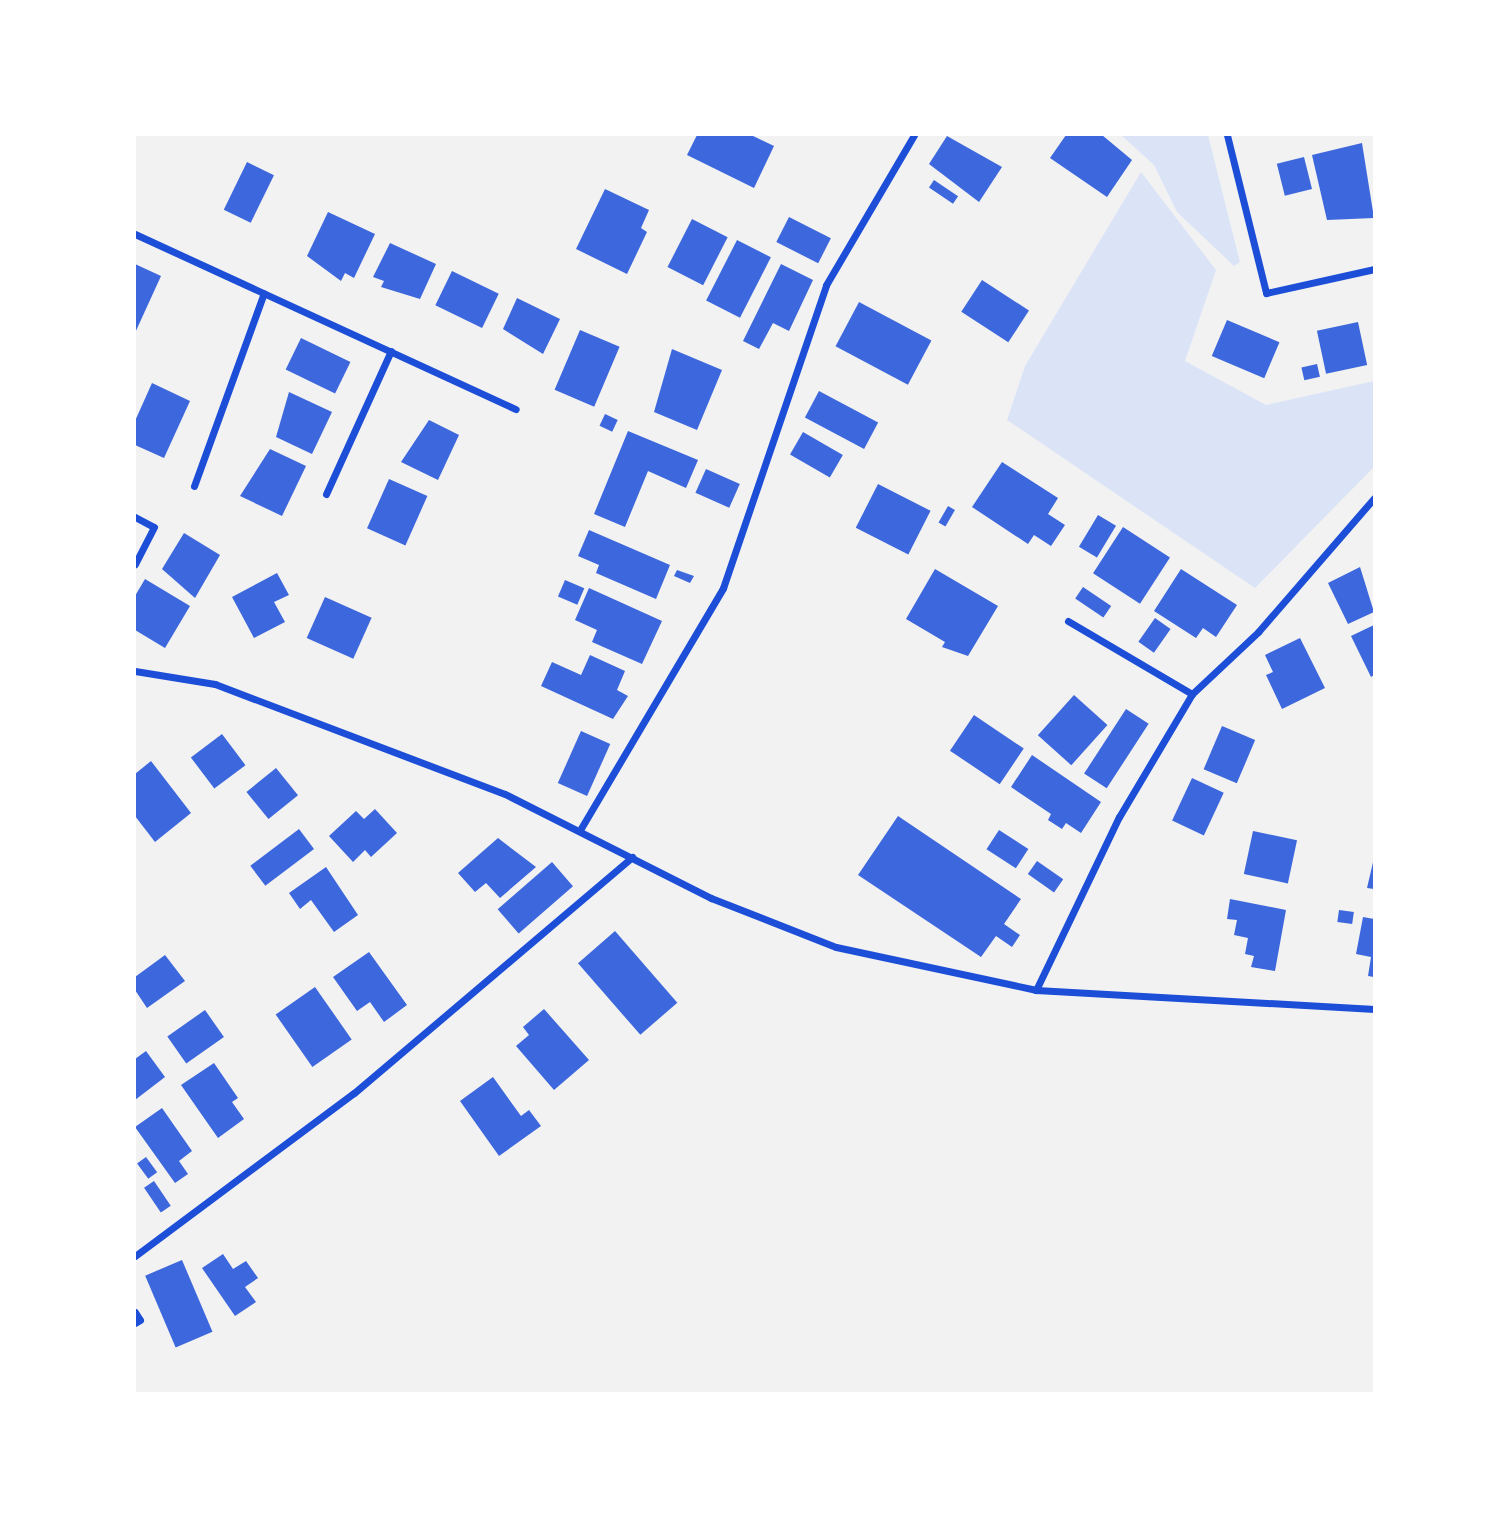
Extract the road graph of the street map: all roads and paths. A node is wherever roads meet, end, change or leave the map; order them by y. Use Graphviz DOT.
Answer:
graph roads {
  1 [pos="915,135"];
  2 [pos="1227,135"];
  3 [pos="135,234"];
  4 [pos="1374,269"];
  5 [pos="264,293"];
  6 [pos="391,351"];
  7 [pos="516,409"];
  8 [pos="194,486"];
  9 [pos="326,494"];
  10 [pos="1372,500"];
  11 [pos="1374,510"];
  12 [pos="135,517"];
  13 [pos="135,564"];
  14 [pos="1068,621"];
  15 [pos="135,671"];
  16 [pos="1192,694"];
  17 [pos="580,830"];
  18 [pos="632,857"];
  19 [pos="1036,990"];
  20 [pos="1374,1009"];
  21 [pos="135,1256"];
  22 [pos="135,1312"];
  23 [pos="135,1323"];
  1 -- 17 [label="street"];
  2 -- 4 [label="street"];
  3 -- 5 [label="street"];
  5 -- 6 [label="street"];
  5 -- 8 [label="street"];
  6 -- 7 [label="street"];
  6 -- 9 [label="street"];
  10 -- 11 [label="street"];
  10 -- 16 [label="street"];
  12 -- 13 [label="street"];
  14 -- 16 [label="street"];
  15 -- 17 [label="street"];
  16 -- 19 [label="street"];
  17 -- 18 [label="street"];
  18 -- 19 [label="street"];
  18 -- 21 [label="street"];
  19 -- 20 [label="street"];
  22 -- 23 [label="street"];
}
